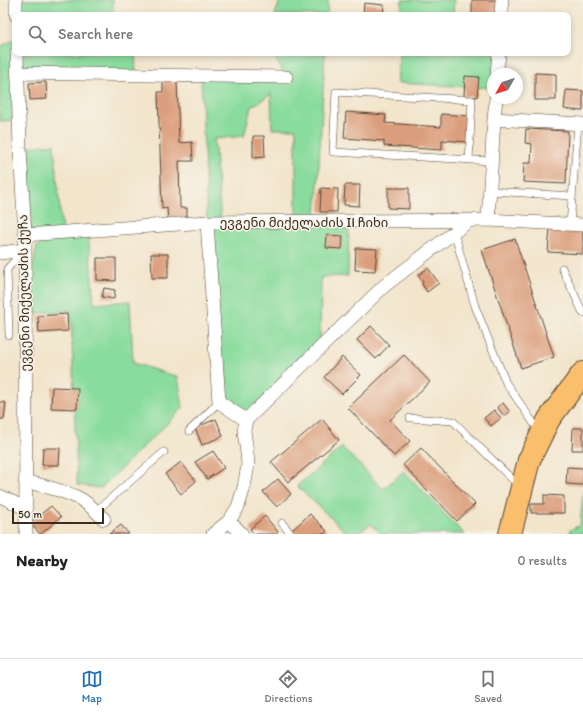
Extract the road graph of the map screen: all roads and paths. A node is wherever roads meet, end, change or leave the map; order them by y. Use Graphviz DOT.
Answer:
graph roads {
  1 [pos="16,0"];
  2 [pos="502,0"];
  3 [pos="16,12"];
  4 [pos="501,12"];
  5 [pos="17,56"];
  6 [pos="499,56"];
  7 [pos="498,68"];
  8 [pos="17,73"];
  9 [pos="286,77"];
  10 [pos="495,104"];
  11 [pos="494,119"];
  12 [pos="580,124"];
  13 [pos="469,160"];
  14 [pos="492,161"];
  15 [pos="490,191"];
  16 [pos="572,196"];
  17 [pos="470,220"];
  18 [pos="488,220"];
  19 [pos="207,222"];
  20 [pos="576,225"];
  21 [pos="454,232"];
  22 [pos="25,235"];
  23 [pos="24,250"];
  24 [pos="0,253"];
  25 [pos="562,268"];
  26 [pos="583,313"];
  27 [pos="9,335"];
  28 [pos="583,373"];
  29 [pos="219,402"];
  30 [pos="410,418"];
  31 [pos="246,420"];
  32 [pos="189,431"];
  33 [pos="541,435"];
  34 [pos="164,452"];
  35 [pos="25,481"];
  36 [pos="521,488"];
  37 [pos="0,496"];
  38 [pos="25,508"];
  39 [pos="100,515"];
  40 [pos="229,521"];
  41 [pos="282,523"];
  42 [pos="26,534"];
  43 [pos="213,534"];
  44 [pos="242,534"];
  45 [pos="291,534"];
  46 [pos="510,534"];
  1 -- 3 [label="street"];
  2 -- 4 [label="street"];
  5 -- 8 [label="street, ევგენი მიქელაძის ქუჩა"];
  6 -- 7 [label="street"];
  8 -- 9 [label="street"];
  8 -- 22 [label="street, ევგენი მიქელაძის ქუჩა"];
  10 -- 11 [label="street"];
  11 -- 12 [label="street"];
  11 -- 14 [label="street"];
  12 -- 16 [label="lane"];
  13 -- 13 [label="lane"];
  13 -- 14 [label="lane"];
  14 -- 15 [label="street"];
  15 -- 16 [label="lane"];
  15 -- 18 [label="street"];
  16 -- 20 [label="lane"];
  17 -- 18 [label="street, ევგენი მიქელაძის II ჩიხი"];
  17 -- 19 [label="street, ევგენი მიქელაძის II ჩიხი"];
  17 -- 21 [label="street"];
  18 -- 20 [label="street, ევგენი მიქელაძის II ჩიხი"];
  19 -- 22 [label="street, ევგენი მიქელაძის II ჩიხი"];
  19 -- 29 [label="street"];
  21 -- 31 [label="street"];
  21 -- 33 [label="lane"];
  22 -- 23 [label="street, ევგენი მიქელაძის ქუჩა"];
  23 -- 24 [label="street"];
  23 -- 27 [label="lane"];
  23 -- 35 [label="street, ევგენი მიქელაძის ქუჩა"];
  25 -- 26 [label="lane"];
  28 -- 33 [label="highway"];
  29 -- 31 [label="street"];
  29 -- 32 [label="lane"];
  30 -- 36 [label="lane"];
  31 -- 40 [label="street"];
  33 -- 36 [label="highway"];
  34 -- 39 [label="lane"];
  35 -- 38 [label="street, ევგენი მიქელაძის ქუჩა"];
  35 -- 39 [label="street"];
  36 -- 46 [label="highway"];
  37 -- 38 [label="street"];
  38 -- 42 [label="street, ევგენი მიქელაძის ქუჩა"];
  40 -- 43 [label="street"];
  40 -- 44 [label="street"];
  41 -- 45 [label="lane"];
}
